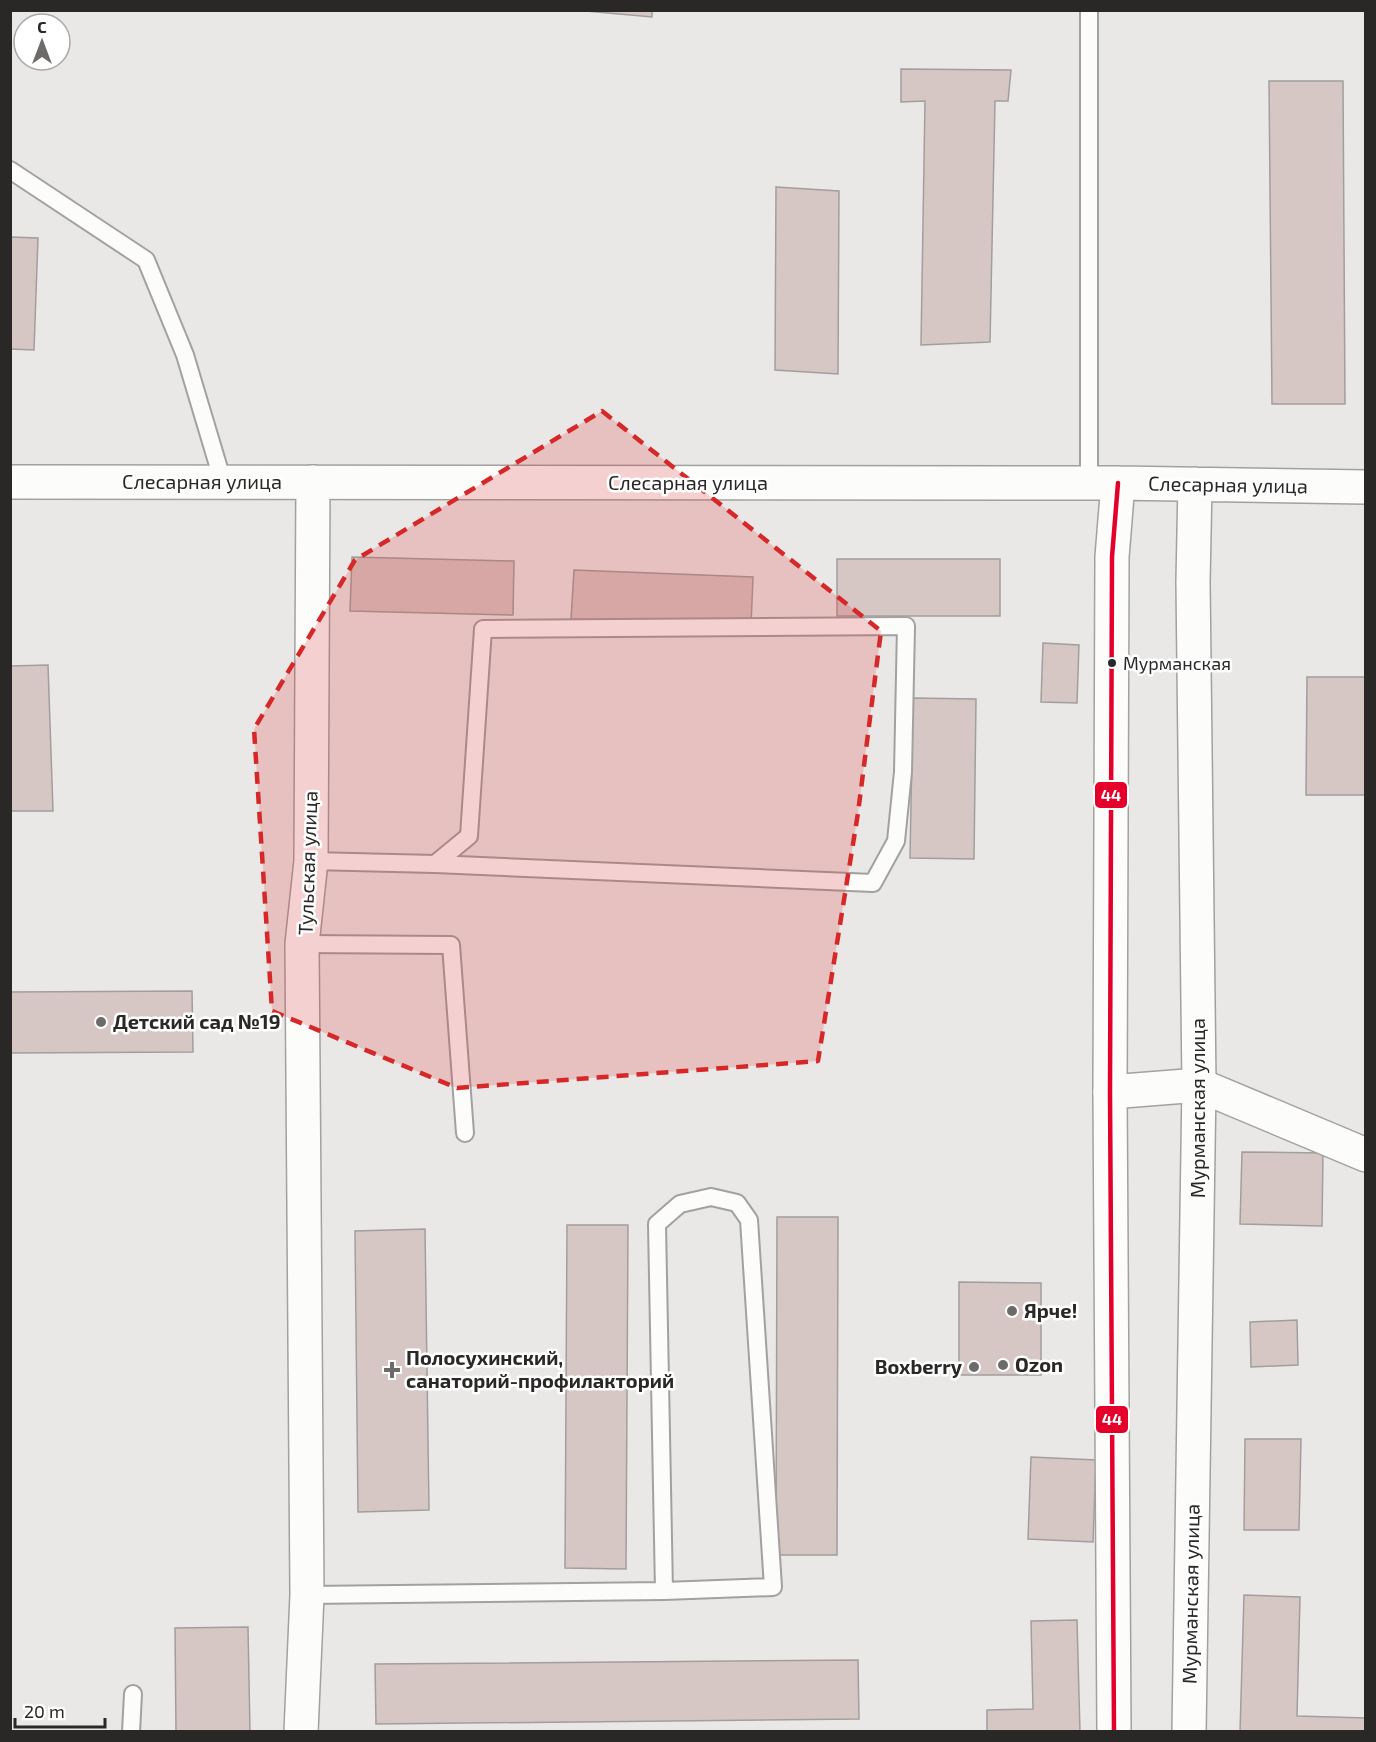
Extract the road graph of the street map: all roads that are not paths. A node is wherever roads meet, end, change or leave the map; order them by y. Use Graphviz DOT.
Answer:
graph roads {
  1 [pos="1089,10"];
  2 [pos="10,170"];
  3 [pos="10,482"];
  4 [pos="223,482"];
  5 [pos="313,482"];
  6 [pos="1103,483"];
  7 [pos="1196,484"];
  8 [pos="1365,487"];
  9 [pos="311,861"];
  10 [pos="435,864"];
  11 [pos="302,944"];
  12 [pos="1199,1086"];
  13 [pos="1110,1092"];
  14 [pos="465,1133"];
  15 [pos="1365,1155"];
  16 [pos="664,1591"];
  17 [pos="308,1595"];
  18 [pos="133,1694"];
  19 [pos="131,1731"];
  20 [pos="301,1731"];
  21 [pos="1114,1731"];
  22 [pos="1189,1731"];
  1 -- 6 [label="lane"];
  2 -- 4 [label="lane"];
  3 -- 4 [label="main road, Слесарная улица"];
  4 -- 5 [label="main road, Слесарная улица"];
  5 -- 6 [label="main road, Слесарная улица"];
  5 -- 9 [label="main road, Тульская улица"];
  6 -- 7 [label="main road, Слесарная улица"];
  6 -- 13 [label="main road"];
  7 -- 8 [label="main road, Слесарная улица"];
  7 -- 12 [label="main road, Мурманская улица"];
  9 -- 10 [label="lane"];
  9 -- 11 [label="main road, Тульская улица"];
  10 -- 10 [label="lane"];
  11 -- 14 [label="lane, Тульская улица"];
  11 -- 17 [label="main road"];
  12 -- 13 [label="main road"];
  12 -- 15 [label="main road"];
  12 -- 22 [label="main road, Мурманская улица"];
  13 -- 21 [label="main road"];
  16 -- 16 [label="lane"];
  16 -- 17 [label="lane"];
  17 -- 20 [label="main road"];
  18 -- 19 [label="lane"];
}
